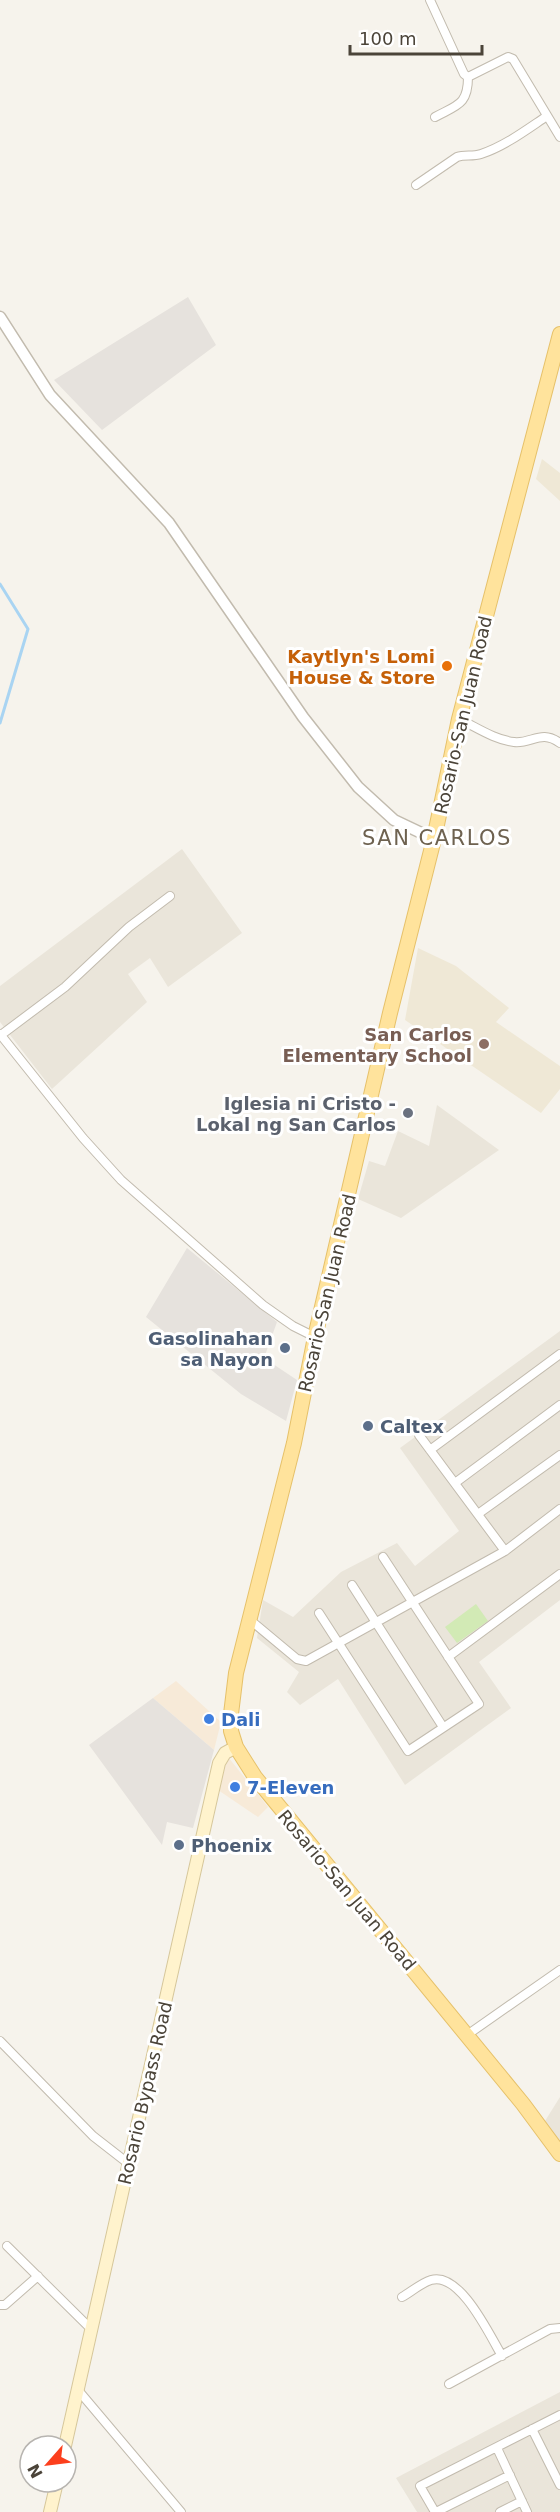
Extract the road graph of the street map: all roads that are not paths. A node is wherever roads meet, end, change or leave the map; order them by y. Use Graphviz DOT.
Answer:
graph roads {
  1 [pos="430,0"];
  2 [pos="468,77"];
  3 [pos="547,116"];
  4 [pos="435,117"];
  5 [pos="560,137"];
  6 [pos="416,185"];
  7 [pos="0,316"];
  8 [pos="560,334"];
  9 [pos="459,719"];
  10 [pos="560,743"];
  11 [pos="434,839"];
  12 [pos="170,896"];
  13 [pos="1,1034"];
  14 [pos="315,1337"];
  15 [pos="560,1354"];
  16 [pos="560,1405"];
  17 [pos="419,1435"];
  18 [pos="430,1450"];
  19 [pos="560,1455"];
  20 [pos="455,1483"];
  21 [pos="560,1509"];
  22 [pos="478,1514"];
  23 [pos="505,1551"];
  24 [pos="382,1557"];
  25 [pos="560,1574"];
  26 [pos="352,1586"];
  27 [pos="412,1603"];
  28 [pos="319,1613"];
  29 [pos="249,1619"];
  30 [pos="376,1623"];
  31 [pos="339,1644"];
  32 [pos="448,1657"];
  33 [pos="443,1727"];
  34 [pos="236,1747"];
  35 [pos="560,1970"];
  36 [pos="467,2035"];
  37 [pos="0,2041"];
  38 [pos="560,2154"];
  39 [pos="129,2164"];
  40 [pos="7,2246"];
  41 [pos="38,2276"];
  42 [pos="402,2297"];
  43 [pos="0,2305"];
  44 [pos="560,2328"];
  45 [pos="91,2329"];
  46 [pos="502,2356"];
  47 [pos="449,2384"];
  48 [pos="78,2390"];
  49 [pos="560,2415"];
  50 [pos="532,2429"];
  51 [pos="68,2434"];
  52 [pos="496,2448"];
  53 [pos="510,2475"];
  54 [pos="560,2484"];
  55 [pos="54,2494"];
  56 [pos="522,2501"];
  57 [pos="50,2512"];
  58 [pos="181,2512"];
  59 [pos="436,2512"];
  60 [pos="500,2512"];
  61 [pos="527,2512"];
  1 -- 2 [label="street"];
  2 -- 3 [label="street"];
  2 -- 4 [label="street"];
  3 -- 5 [label="street"];
  3 -- 6 [label="street"];
  7 -- 11 [label="street"];
  8 -- 9 [label="main road, Rosario-San Juan Road"];
  9 -- 10 [label="street"];
  9 -- 11 [label="main road, Rosario-San Juan Road"];
  11 -- 14 [label="main road, Rosario-San Juan Road"];
  12 -- 13 [label="street"];
  13 -- 14 [label="street"];
  14 -- 29 [label="main road, Rosario-San Juan Road"];
  15 -- 18 [label="street"];
  16 -- 20 [label="street"];
  17 -- 18 [label="street"];
  18 -- 20 [label="street"];
  19 -- 22 [label="street"];
  20 -- 22 [label="street"];
  21 -- 23 [label="street"];
  22 -- 23 [label="street"];
  23 -- 27 [label="street"];
  24 -- 27 [label="street"];
  25 -- 32 [label="street"];
  26 -- 30 [label="street"];
  27 -- 30 [label="street"];
  27 -- 32 [label="street"];
  28 -- 31 [label="street"];
  29 -- 31 [label="street"];
  29 -- 34 [label="main road, Rosario-San Juan Road"];
  30 -- 31 [label="street"];
  30 -- 33 [label="street"];
  31 -- 33 [label="street"];
  32 -- 33 [label="street"];
  34 -- 36 [label="main road, Rosario-San Juan Road"];
  34 -- 39 [label="main road, Rosario Bypass Road"];
  35 -- 36 [label="street"];
  36 -- 38 [label="main road, Rosario-San Juan Road"];
  37 -- 39 [label="street"];
  39 -- 45 [label="main road, Rosario Bypass Road"];
  40 -- 41 [label="street"];
  41 -- 43 [label="street"];
  41 -- 45 [label="street"];
  42 -- 46 [label="street"];
  44 -- 46 [label="street"];
  45 -- 48 [label="main road, Rosario Bypass Road"];
  46 -- 47 [label="street"];
  48 -- 51 [label="main road, Rosario Bypass Road"];
  48 -- 58 [label="street"];
  49 -- 50 [label="street"];
  50 -- 52 [label="street"];
  50 -- 54 [label="street"];
  52 -- 53 [label="street"];
  52 -- 59 [label="street"];
  53 -- 56 [label="street"];
  53 -- 59 [label="street"];
  55 -- 57 [label="main road"];
  56 -- 60 [label="street"];
  56 -- 61 [label="street"];
}
